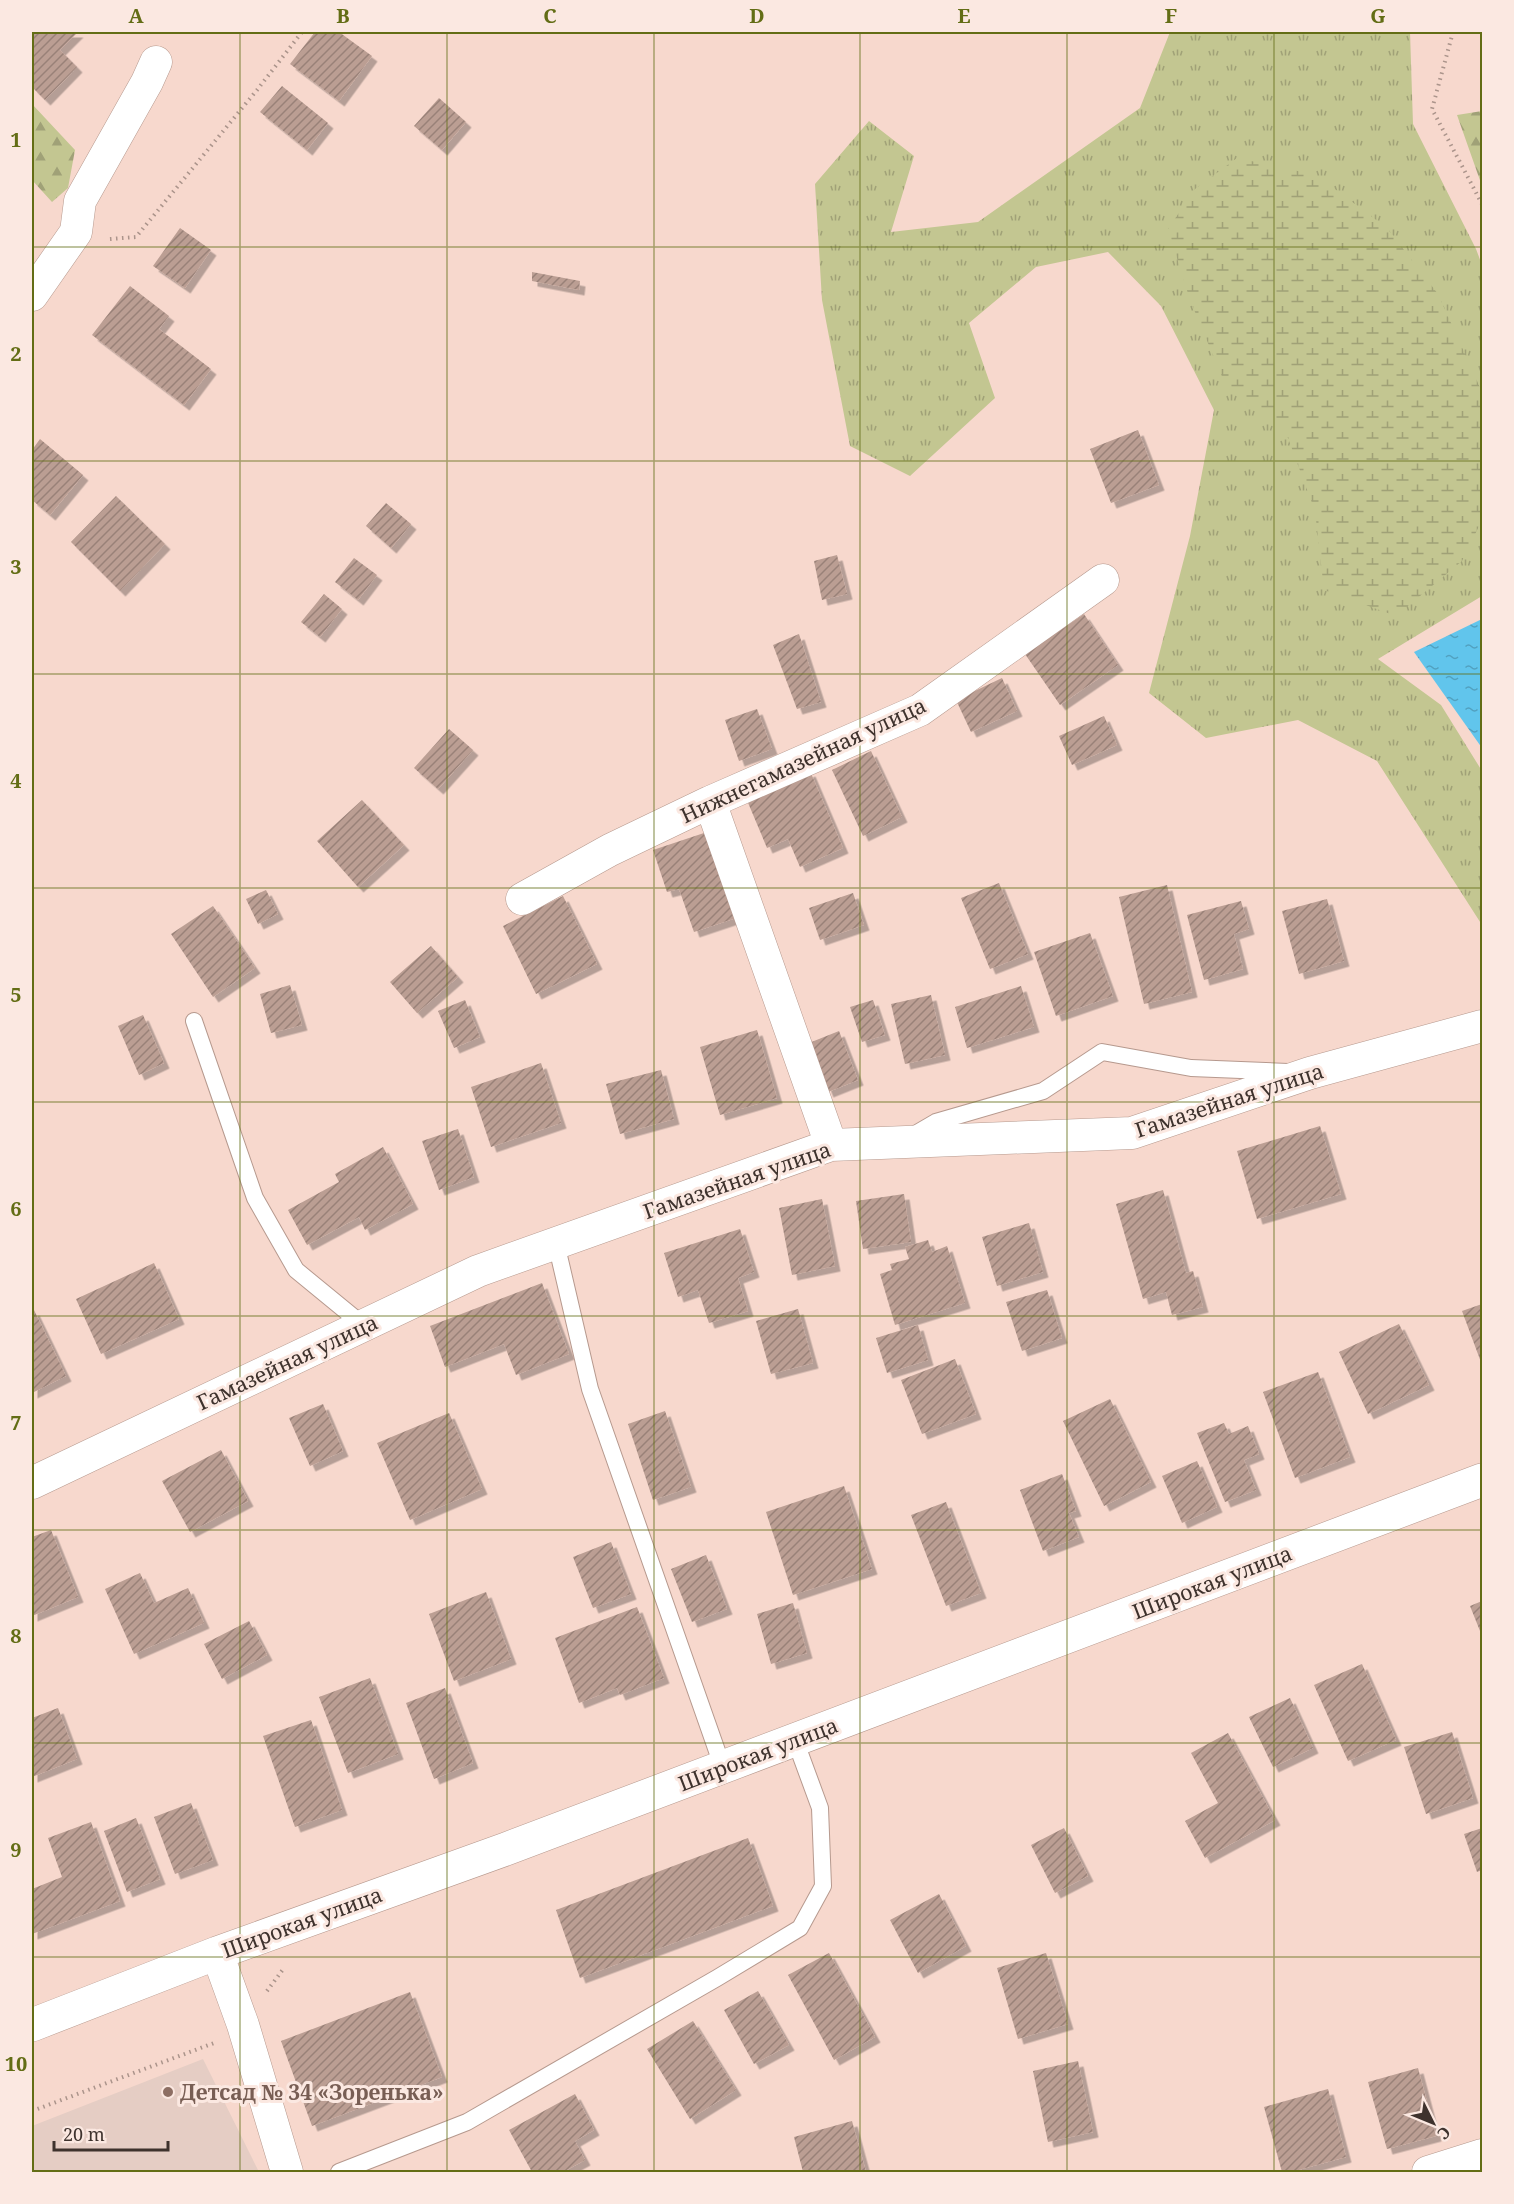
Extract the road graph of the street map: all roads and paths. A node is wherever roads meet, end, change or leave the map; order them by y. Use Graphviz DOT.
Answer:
graph roads {
  1 [pos="302,32"];
  2 [pos="1453,32"];
  3 [pos="156,62"];
  4 [pos="1482,204"];
  5 [pos="76,232"];
  6 [pos="32,295"];
  7 [pos="1103,580"];
  8 [pos="710,802"];
  9 [pos="522,899"];
  10 [pos="194,1021"];
  11 [pos="1482,1026"];
  12 [pos="1310,1073"];
  13 [pos="903,1141"];
  14 [pos="831,1144"];
  15 [pos="556,1244"];
  16 [pos="363,1325"];
  17 [pos="1482,1480"];
  18 [pos="32,1483"];
  19 [pos="795,1740"];
  20 [pos="723,1768"];
  21 [pos="217,1953"];
  22 [pos="32,2025"];
  23 [pos="1482,2155"];
  24 [pos="287,2172"];
  25 [pos="339,2172"];
  26 [pos="1428,2172"];
  1 -- 5 [label="path"];
  2 -- 4 [label="path"];
  3 -- 5 [label="street"];
  5 -- 6 [label="street"];
  7 -- 8 [label="street, Нижнегамазейная улица"];
  8 -- 9 [label="street, Нижнегамазейная улица"];
  8 -- 14 [label="street"];
  10 -- 16 [label="lane"];
  11 -- 12 [label="street, Гамазейная улица"];
  12 -- 13 [label="street, Гамазейная улица"];
  12 -- 13 [label="lane"];
  13 -- 14 [label="street, Гамазейная улица"];
  14 -- 15 [label="street, Гамазейная улица"];
  15 -- 16 [label="street, Гамазейная улица"];
  15 -- 20 [label="lane"];
  16 -- 18 [label="street, Гамазейная улица"];
  17 -- 19 [label="street, Широкая улица"];
  19 -- 20 [label="street, Широкая улица"];
  19 -- 25 [label="lane"];
  20 -- 21 [label="street, Широкая улица"];
  21 -- 22 [label="street, Широкая улица"];
  21 -- 24 [label="street"];
  23 -- 26 [label="street"];
}
